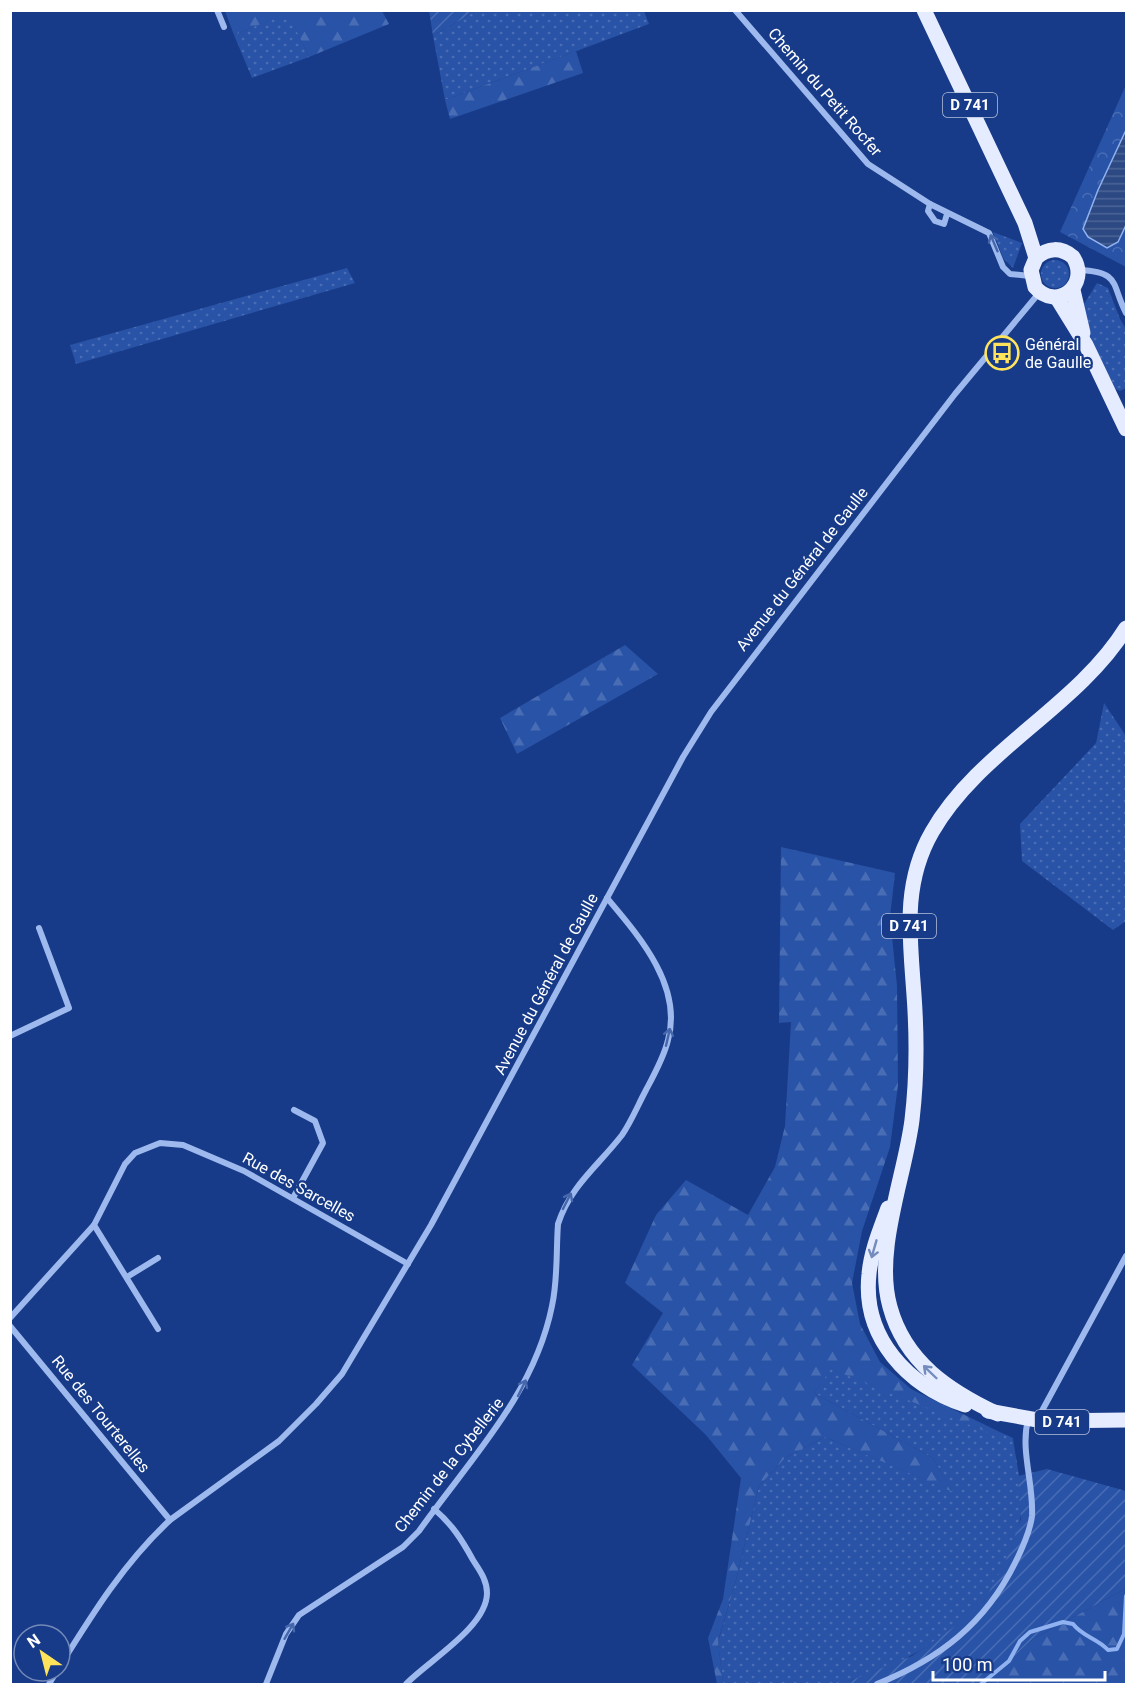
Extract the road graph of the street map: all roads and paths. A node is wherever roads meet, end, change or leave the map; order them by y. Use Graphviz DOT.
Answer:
graph roads {
  1 [pos="218,10"];
  2 [pos="735,10"];
  3 [pos="924,10"];
  4 [pos="224,27"];
  5 [pos="1016,200"];
  6 [pos="930,204"];
  7 [pos="947,214"];
  8 [pos="1055,249"];
  9 [pos="1036,258"];
  10 [pos="1079,270"];
  11 [pos="1031,276"];
  12 [pos="1072,290"];
  13 [pos="1039,292"];
  14 [pos="1057,298"];
  15 [pos="1126,313"];
  16 [pos="1086,345"];
  17 [pos="1126,429"];
  18 [pos="1126,628"];
  19 [pos="607,898"];
  20 [pos="39,928"];
  21 [pos="10,1036"];
  22 [pos="294,1110"];
  23 [pos="293,1198"];
  24 [pos="94,1225"];
  25 [pos="1126,1256"];
  26 [pos="158,1258"];
  27 [pos="408,1264"];
  28 [pos="127,1277"];
  29 [pos="10,1318"];
  30 [pos="10,1326"];
  31 [pos="158,1329"];
  32 [pos="1032,1420"];
  33 [pos="1126,1420"];
  34 [pos="434,1509"];
  35 [pos="170,1520"];
  36 [pos="72,1647"];
  37 [pos="266,1684"];
  38 [pos="406,1684"];
  39 [pos="877,1684"];
  1 -- 4 [label="street"];
  2 -- 6 [label="street, Chemin du Petit Rocfer"];
  3 -- 5 [label="main road, D 741"];
  5 -- 8 [label="main road, D 741"];
  5 -- 9 [label="main road, D 741"];
  6 -- 7 [label="street, Chemin du Petit Rocfer"];
  6 -- 7 [label="street"];
  11 -- 7 [label="street, one-way"];
  8 -- 9 [label="main road"];
  8 -- 10 [label="main road"];
  9 -- 11 [label="main road"];
  10 -- 12 [label="main road"];
  10 -- 15 [label="street"];
  11 -- 13 [label="main road"];
  12 -- 14 [label="main road"];
  12 -- 16 [label="main road"];
  13 -- 14 [label="main road"];
  13 -- 19 [label="street, Avenue du Général de Gaulle"];
  14 -- 16 [label="main road"];
  16 -- 17 [label="main road"];
  18 -- 32 [label="main road, D 741"];
  19 -- 27 [label="street, Avenue du Général de Gaulle"];
  34 -- 19 [label="street, Chemin de la Cybellerie, one-way"];
  20 -- 21 [label="street"];
  22 -- 23 [label="street"];
  23 -- 24 [label="street, Rue des Sarcelles"];
  23 -- 27 [label="street, Rue des Sarcelles"];
  24 -- 28 [label="street"];
  24 -- 29 [label="street"];
  25 -- 32 [label="street"];
  26 -- 28 [label="street"];
  27 -- 35 [label="street, Avenue du Général de Gaulle"];
  28 -- 31 [label="street"];
  30 -- 35 [label="street, Rue des Tourterelles"];
  32 -- 33 [label="main road, D 741"];
  32 -- 39 [label="street"];
  37 -- 34 [label="street, Chemin de la Cybellerie, one-way"];
  34 -- 38 [label="street"];
  35 -- 36 [label="street, Avenue du Général de Gaulle"];
}
